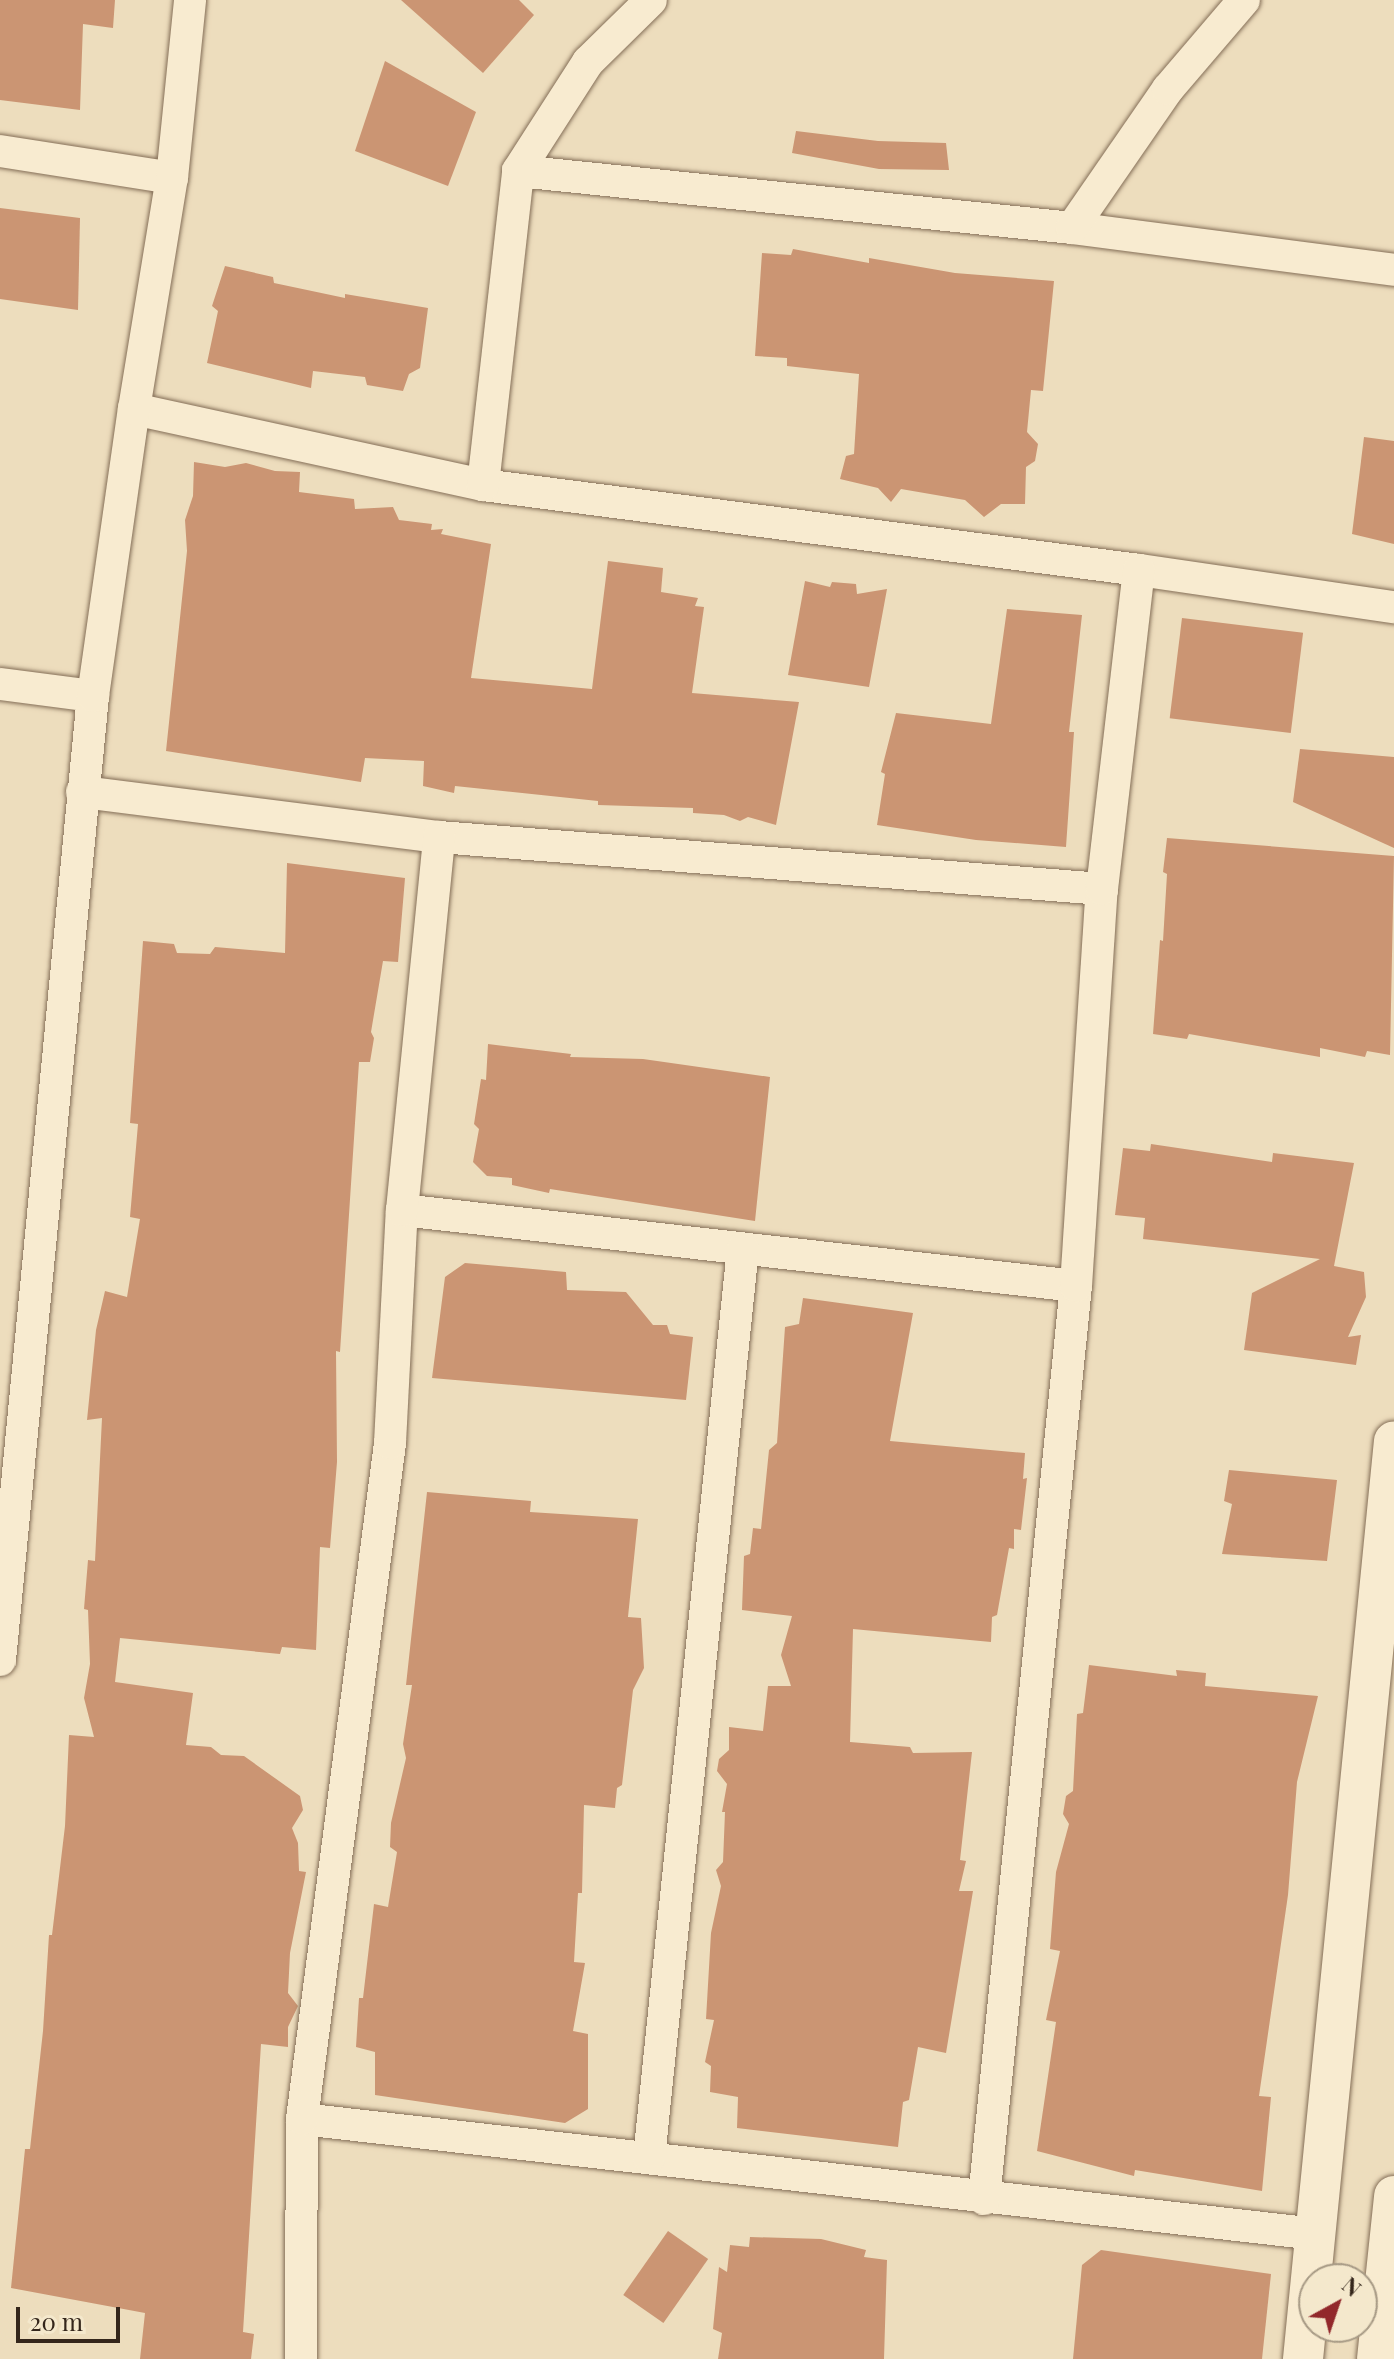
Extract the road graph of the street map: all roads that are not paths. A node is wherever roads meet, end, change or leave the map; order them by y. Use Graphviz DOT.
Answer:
graph roads {
  1 [pos="190,0"];
  2 [pos="651,0"];
  3 [pos="1244,0"];
  4 [pos="0,151"];
  5 [pos="518,171"];
  6 [pos="172,178"];
  7 [pos="1072,228"];
  8 [pos="1394,270"];
  9 [pos="134,409"];
  10 [pos="483,485"];
  11 [pos="1139,570"];
  12 [pos="1394,607"];
  13 [pos="0,684"];
  14 [pos="93,696"];
  15 [pos="82,792"];
  16 [pos="439,837"];
  17 [pos="1102,889"];
  18 [pos="402,1210"];
  19 [pos="743,1249"];
  20 [pos="1076,1286"];
  21 [pos="1394,1441"];
  22 [pos="0,1660"];
  23 [pos="302,2119"];
  24 [pos="649,2158"];
  25 [pos="1394,2196"];
  26 [pos="984,2199"];
  27 [pos="1316,2234"];
  28 [pos="301,2359"];
  29 [pos="1303,2359"];
  30 [pos="1377,2359"];
  1 -- 6 [label="street"];
  2 -- 5 [label="street"];
  3 -- 7 [label="street"];
  4 -- 6 [label="street"];
  5 -- 7 [label="street"];
  5 -- 10 [label="street"];
  6 -- 9 [label="street"];
  7 -- 8 [label="street"];
  9 -- 10 [label="street"];
  9 -- 14 [label="street"];
  10 -- 11 [label="street"];
  11 -- 12 [label="street"];
  11 -- 17 [label="street"];
  13 -- 14 [label="street"];
  14 -- 15 [label="street"];
  15 -- 16 [label="street"];
  15 -- 22 [label="street"];
  16 -- 17 [label="street"];
  16 -- 18 [label="street"];
  17 -- 20 [label="street"];
  18 -- 19 [label="street"];
  18 -- 23 [label="street"];
  19 -- 20 [label="street"];
  19 -- 24 [label="street"];
  20 -- 26 [label="street"];
  21 -- 27 [label="street"];
  23 -- 24 [label="street"];
  23 -- 28 [label="street"];
  24 -- 26 [label="street"];
  25 -- 30 [label="street"];
  26 -- 27 [label="street"];
  27 -- 29 [label="street"];
}
